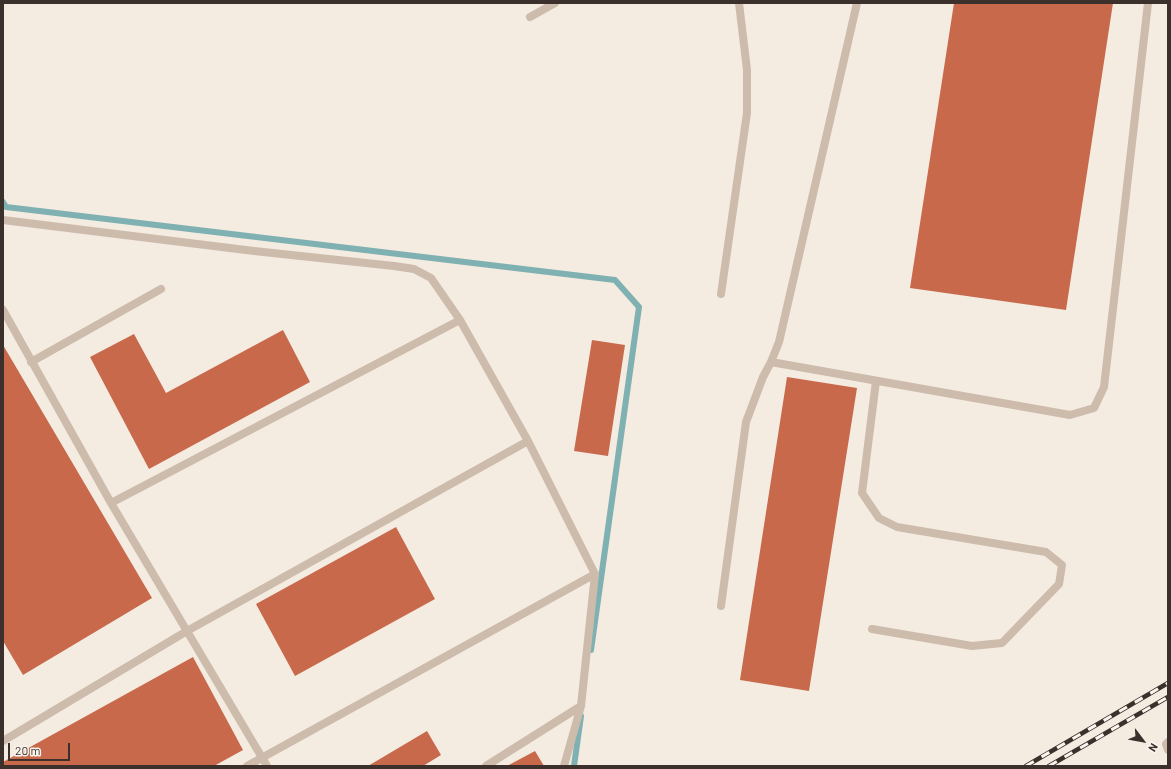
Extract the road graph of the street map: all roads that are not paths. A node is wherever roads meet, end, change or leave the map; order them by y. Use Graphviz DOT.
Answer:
graph roads {
  1 [pos="555,3"];
  2 [pos="739,3"];
  3 [pos="857,3"];
  4 [pos="1148,3"];
  5 [pos="530,17"];
  6 [pos="3,220"];
  7 [pos="161,289"];
  8 [pos="720,294"];
  9 [pos="3,310"];
  10 [pos="460,320"];
  11 [pos="31,362"];
  12 [pos="771,362"];
  13 [pos="876,381"];
  14 [pos="528,441"];
  15 [pos="112,503"];
  16 [pos="595,574"];
  17 [pos="721,606"];
  18 [pos="872,629"];
  19 [pos="188,631"];
  20 [pos="581,706"];
  21 [pos="3,741"];
  22 [pos="1168,742"];
  23 [pos="1168,750"];
  24 [pos="262,757"];
  25 [pos="246,766"];
  26 [pos="267,766"];
  27 [pos="486,766"];
  28 [pos="564,766"];
  1 -- 5 [label="lane"];
  2 -- 8 [label="lane"];
  3 -- 12 [label="lane"];
  4 -- 13 [label="lane"];
  6 -- 10 [label="lane"];
  7 -- 11 [label="lane"];
  9 -- 11 [label="lane"];
  10 -- 14 [label="lane"];
  10 -- 15 [label="lane"];
  11 -- 15 [label="lane"];
  12 -- 13 [label="lane"];
  12 -- 17 [label="lane"];
  13 -- 18 [label="lane"];
  14 -- 16 [label="lane"];
  14 -- 19 [label="lane"];
  15 -- 19 [label="lane"];
  16 -- 20 [label="lane"];
  16 -- 24 [label="lane"];
  19 -- 21 [label="lane"];
  19 -- 24 [label="lane"];
  20 -- 27 [label="lane"];
  20 -- 28 [label="lane"];
  22 -- 23 [label="lane"];
  24 -- 25 [label="lane"];
  24 -- 26 [label="lane"];
}
